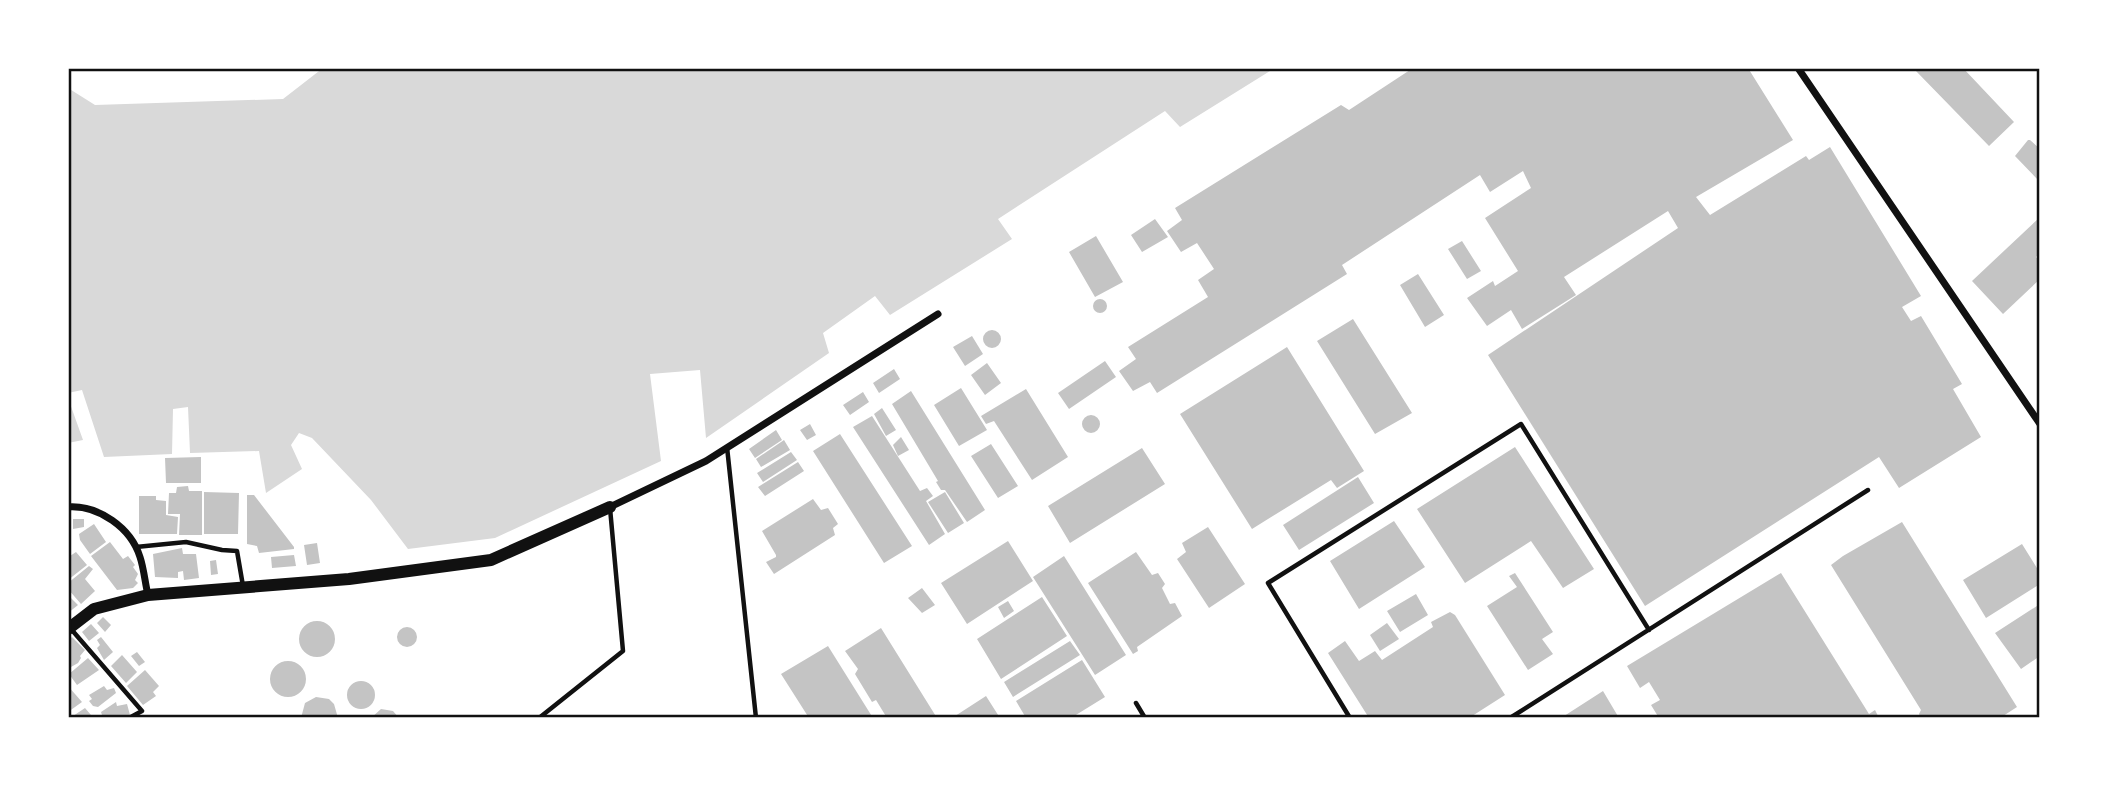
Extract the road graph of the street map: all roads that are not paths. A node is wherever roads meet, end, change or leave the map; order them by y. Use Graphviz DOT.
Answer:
graph roads {
  1 [pos="1798,68"];
  2 [pos="938,314"];
  3 [pos="2040,424"];
  4 [pos="727,447"];
  5 [pos="1868,490"];
  6 [pos="68,507"];
  7 [pos="610,508"];
  8 [pos="135,547"];
  9 [pos="243,587"];
  10 [pos="148,595"];
  11 [pos="69,628"];
  12 [pos="1649,630"];
  13 [pos="1136,703"];
  14 [pos="129,718"];
  15 [pos="539,718"];
  16 [pos="755,718"];
  17 [pos="1145,718"];
  18 [pos="1350,718"];
  19 [pos="1510,718"];
  1 -- 3 [label="street"];
  2 -- 4 [label="street"];
  4 -- 7 [label="street"];
  4 -- 16 [label="lane"];
  5 -- 12 [label="lane"];
  6 -- 8 [label="street"];
  7 -- 9 [label="main road"];
  7 -- 15 [label="lane"];
  8 -- 9 [label="lane"];
  8 -- 10 [label="street"];
  9 -- 10 [label="main road"];
  10 -- 11 [label="main road"];
  11 -- 14 [label="lane"];
  12 -- 18 [label="lane"];
  12 -- 19 [label="lane"];
  13 -- 17 [label="lane"];
}
